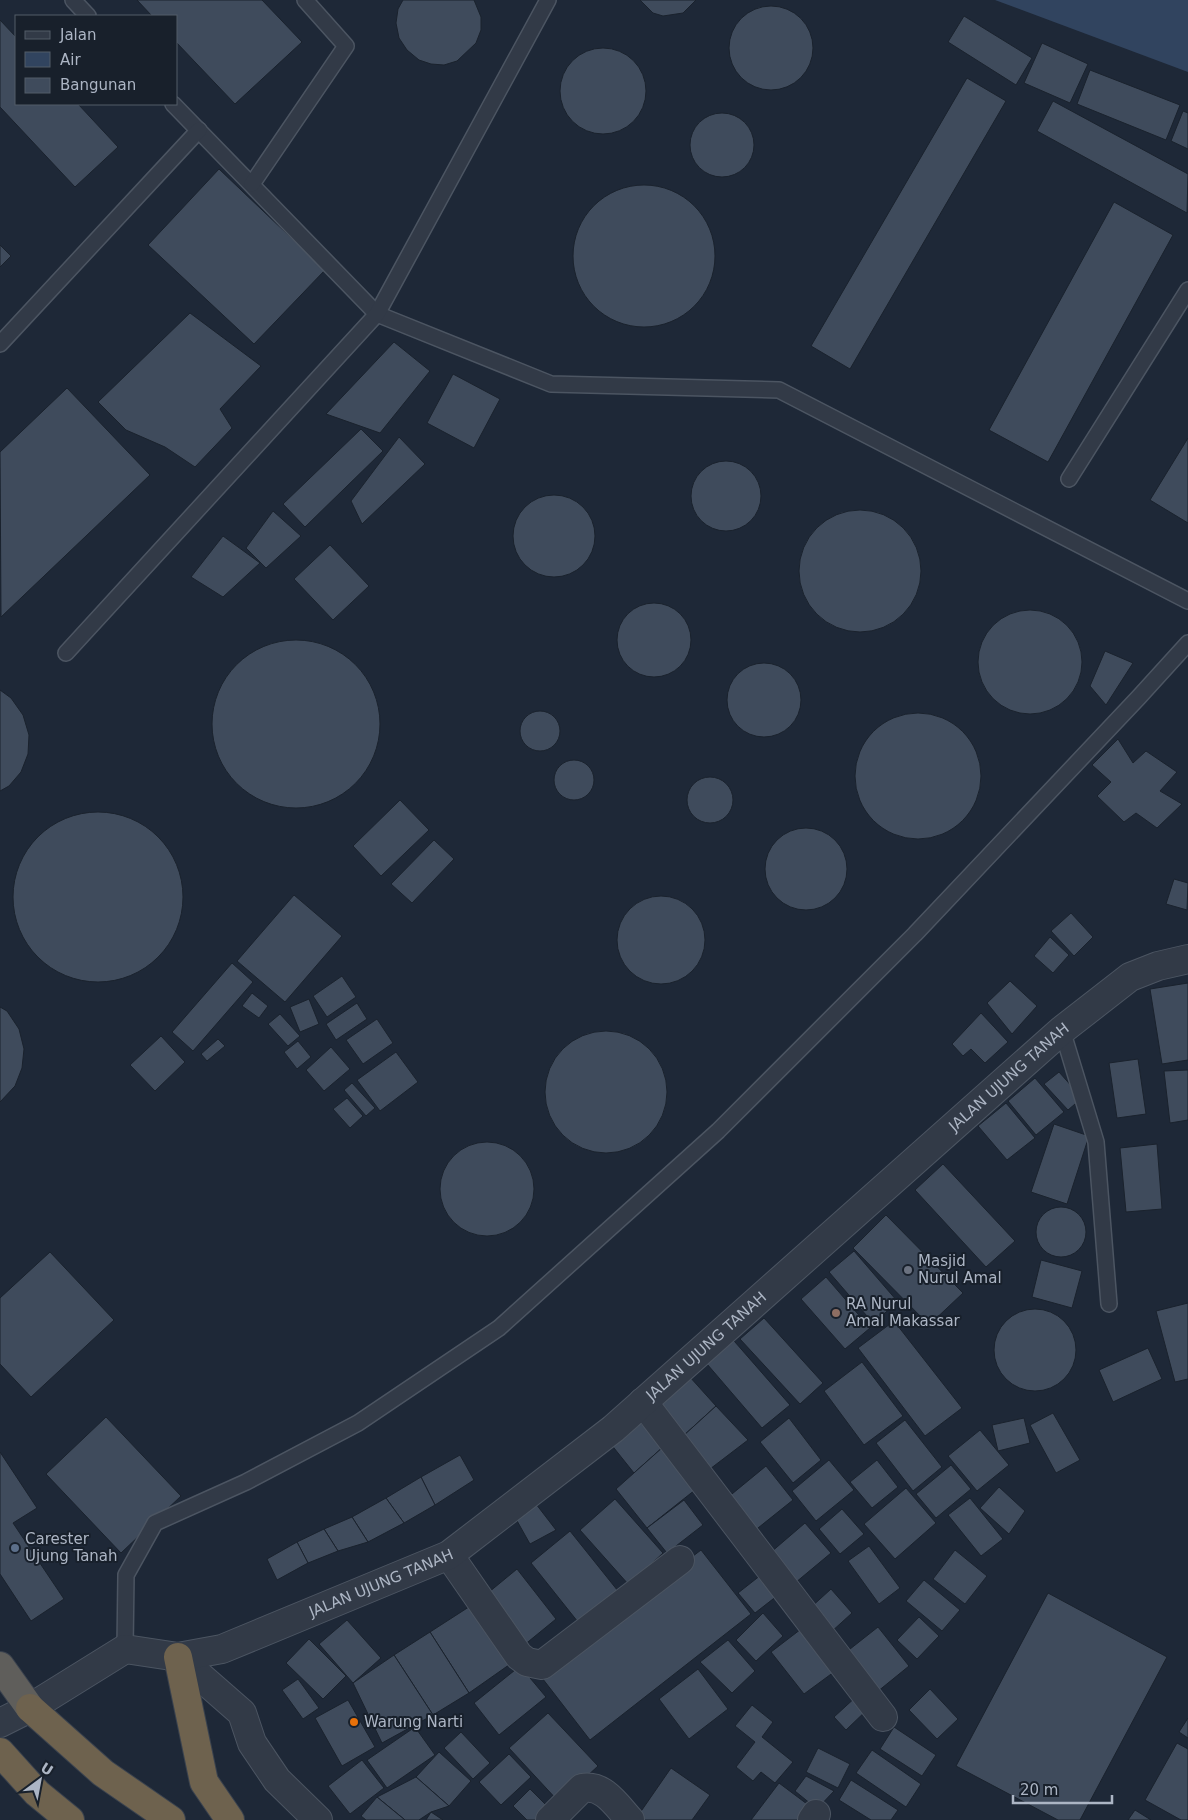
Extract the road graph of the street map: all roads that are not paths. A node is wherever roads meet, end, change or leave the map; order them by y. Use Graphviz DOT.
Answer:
graph roads {
  1 [pos="73,0"];
  2 [pos="306,0"];
  3 [pos="548,0"];
  4 [pos="87,15"];
  5 [pos="174,105"];
  6 [pos="199,130"];
  7 [pos="252,184"];
  8 [pos="1188,290"];
  9 [pos="377,314"];
  10 [pos="0,344"];
  11 [pos="1069,479"];
  12 [pos="1188,601"];
  13 [pos="1188,642"];
  14 [pos="66,653"];
  15 [pos="1188,959"];
  16 [pos="1062,1030"];
  17 [pos="1109,1304"];
  18 [pos="643,1402"];
  19 [pos="449,1555"];
  20 [pos="680,1560"];
  21 [pos="125,1649"];
  22 [pos="178,1657"];
  23 [pos="0,1666"];
  24 [pos="30,1708"];
  25 [pos="884,1717"];
  26 [pos="0,1723"];
  27 [pos="0,1752"];
  28 [pos="70,1820"];
  29 [pos="170,1820"];
  30 [pos="230,1820"];
  31 [pos="318,1820"];
  32 [pos="550,1820"];
  33 [pos="630,1820"];
  1 -- 4 [label="lane"];
  2 -- 7 [label="lane"];
  3 -- 9 [label="lane"];
  5 -- 6 [label="lane"];
  6 -- 7 [label="lane"];
  6 -- 10 [label="lane"];
  7 -- 9 [label="lane"];
  8 -- 11 [label="lane"];
  9 -- 12 [label="lane"];
  9 -- 14 [label="lane"];
  13 -- 21 [label="lane"];
  15 -- 16 [label="street, JALAN UJUNG TANAH"];
  16 -- 17 [label="lane"];
  16 -- 18 [label="street, JALAN UJUNG TANAH"];
  18 -- 19 [label="street, JALAN UJUNG TANAH"];
  18 -- 25 [label="street"];
  19 -- 20 [label="street"];
  19 -- 22 [label="street, JALAN UJUNG TANAH"];
  21 -- 22 [label="street"];
  21 -- 24 [label="street"];
  22 -- 30 [label="highway"];
  22 -- 31 [label="street"];
  23 -- 24 [label="highway"];
  24 -- 26 [label="street"];
  24 -- 29 [label="highway"];
  27 -- 28 [label="highway"];
  32 -- 33 [label="street"];
}
